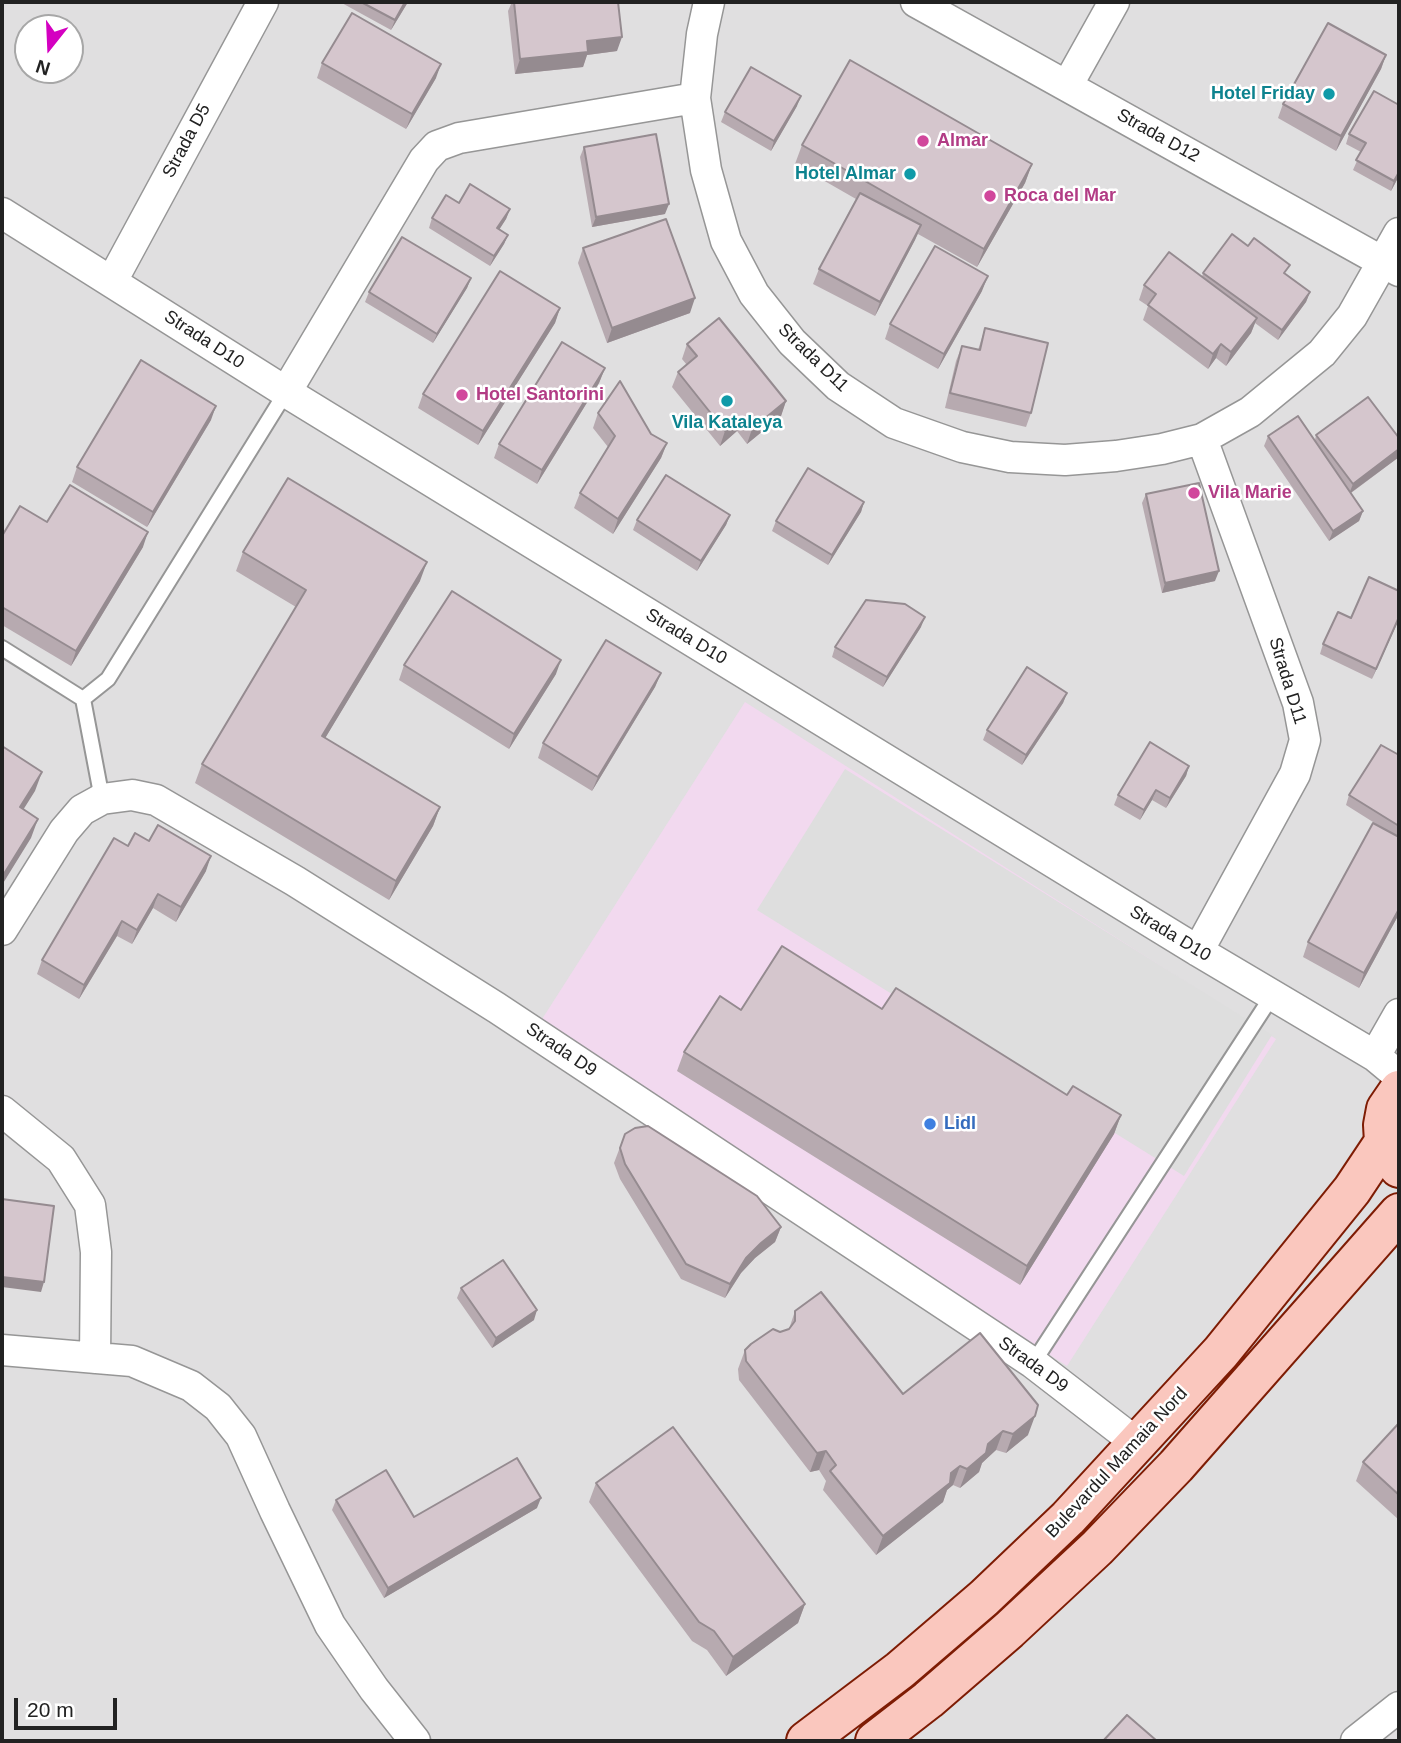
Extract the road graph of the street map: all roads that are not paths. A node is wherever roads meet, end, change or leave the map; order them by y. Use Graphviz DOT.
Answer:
graph roads {
  1 [pos="263,2"];
  2 [pos="709,2"];
  3 [pos="916,2"];
  4 [pos="1114,2"];
  5 [pos="1067,86"];
  6 [pos="695,98"];
  7 [pos="2,213"];
  8 [pos="1399,233"];
  9 [pos="1391,266"];
  10 [pos="112,281"];
  11 [pos="286,393"];
  12 [pos="1202,439"];
  13 [pos="2,648"];
  14 [pos="83,699"];
  15 [pos="102,799"];
  16 [pos="2,930"];
  17 [pos="1198,951"];
  18 [pos="1272,996"];
  19 [pos="1399,1014"];
  20 [pos="1375,1056"];
  21 [pos="1399,1076"];
  22 [pos="1399,1090"];
  23 [pos="2,1111"];
  24 [pos="1392,1155"];
  25 [pos="1399,1213"];
  26 [pos="2,1350"];
  27 [pos="95,1358"];
  28 [pos="1033,1363"];
  29 [pos="1138,1444"];
  30 [pos="1399,1707"];
  31 [pos="415,1741"];
  32 [pos="806,1741"];
  33 [pos="874,1741"];
  34 [pos="1356,1741"];
  1 -- 10 [label="street, Strada D5"];
  2 -- 6 [label="street, Strada D11"];
  3 -- 5 [label="street, Strada D12"];
  4 -- 5 [label="street"];
  5 -- 9 [label="street, Strada D12"];
  6 -- 11 [label="street"];
  6 -- 12 [label="street, Strada D11"];
  7 -- 10 [label="street, Strada D10"];
  8 -- 9 [label="street, Strada D11"];
  9 -- 12 [label="street, Strada D11"];
  10 -- 11 [label="street, Strada D10"];
  11 -- 14 [label="lane"];
  11 -- 17 [label="street, Strada D10"];
  12 -- 17 [label="street, Strada D11"];
  13 -- 14 [label="lane"];
  14 -- 15 [label="lane"];
  15 -- 16 [label="street"];
  15 -- 28 [label="street, Strada D9"];
  17 -- 18 [label="street, Strada D10"];
  18 -- 20 [label="street, Strada D10"];
  18 -- 28 [label="lane"];
  19 -- 20 [label="street"];
  20 -- 21 [label="street, Strada D10"];
  22 -- 24 [label="main road"];
  23 -- 27 [label="street"];
  24 -- 29 [label="main road, Bulevardul Mamaia Nord"];
  25 -- 33 [label="main road"];
  26 -- 27 [label="street"];
  27 -- 31 [label="street"];
  28 -- 29 [label="street, Strada D9"];
  29 -- 32 [label="main road, Bulevardul Mamaia Nord"];
  30 -- 34 [label="street"];
}
